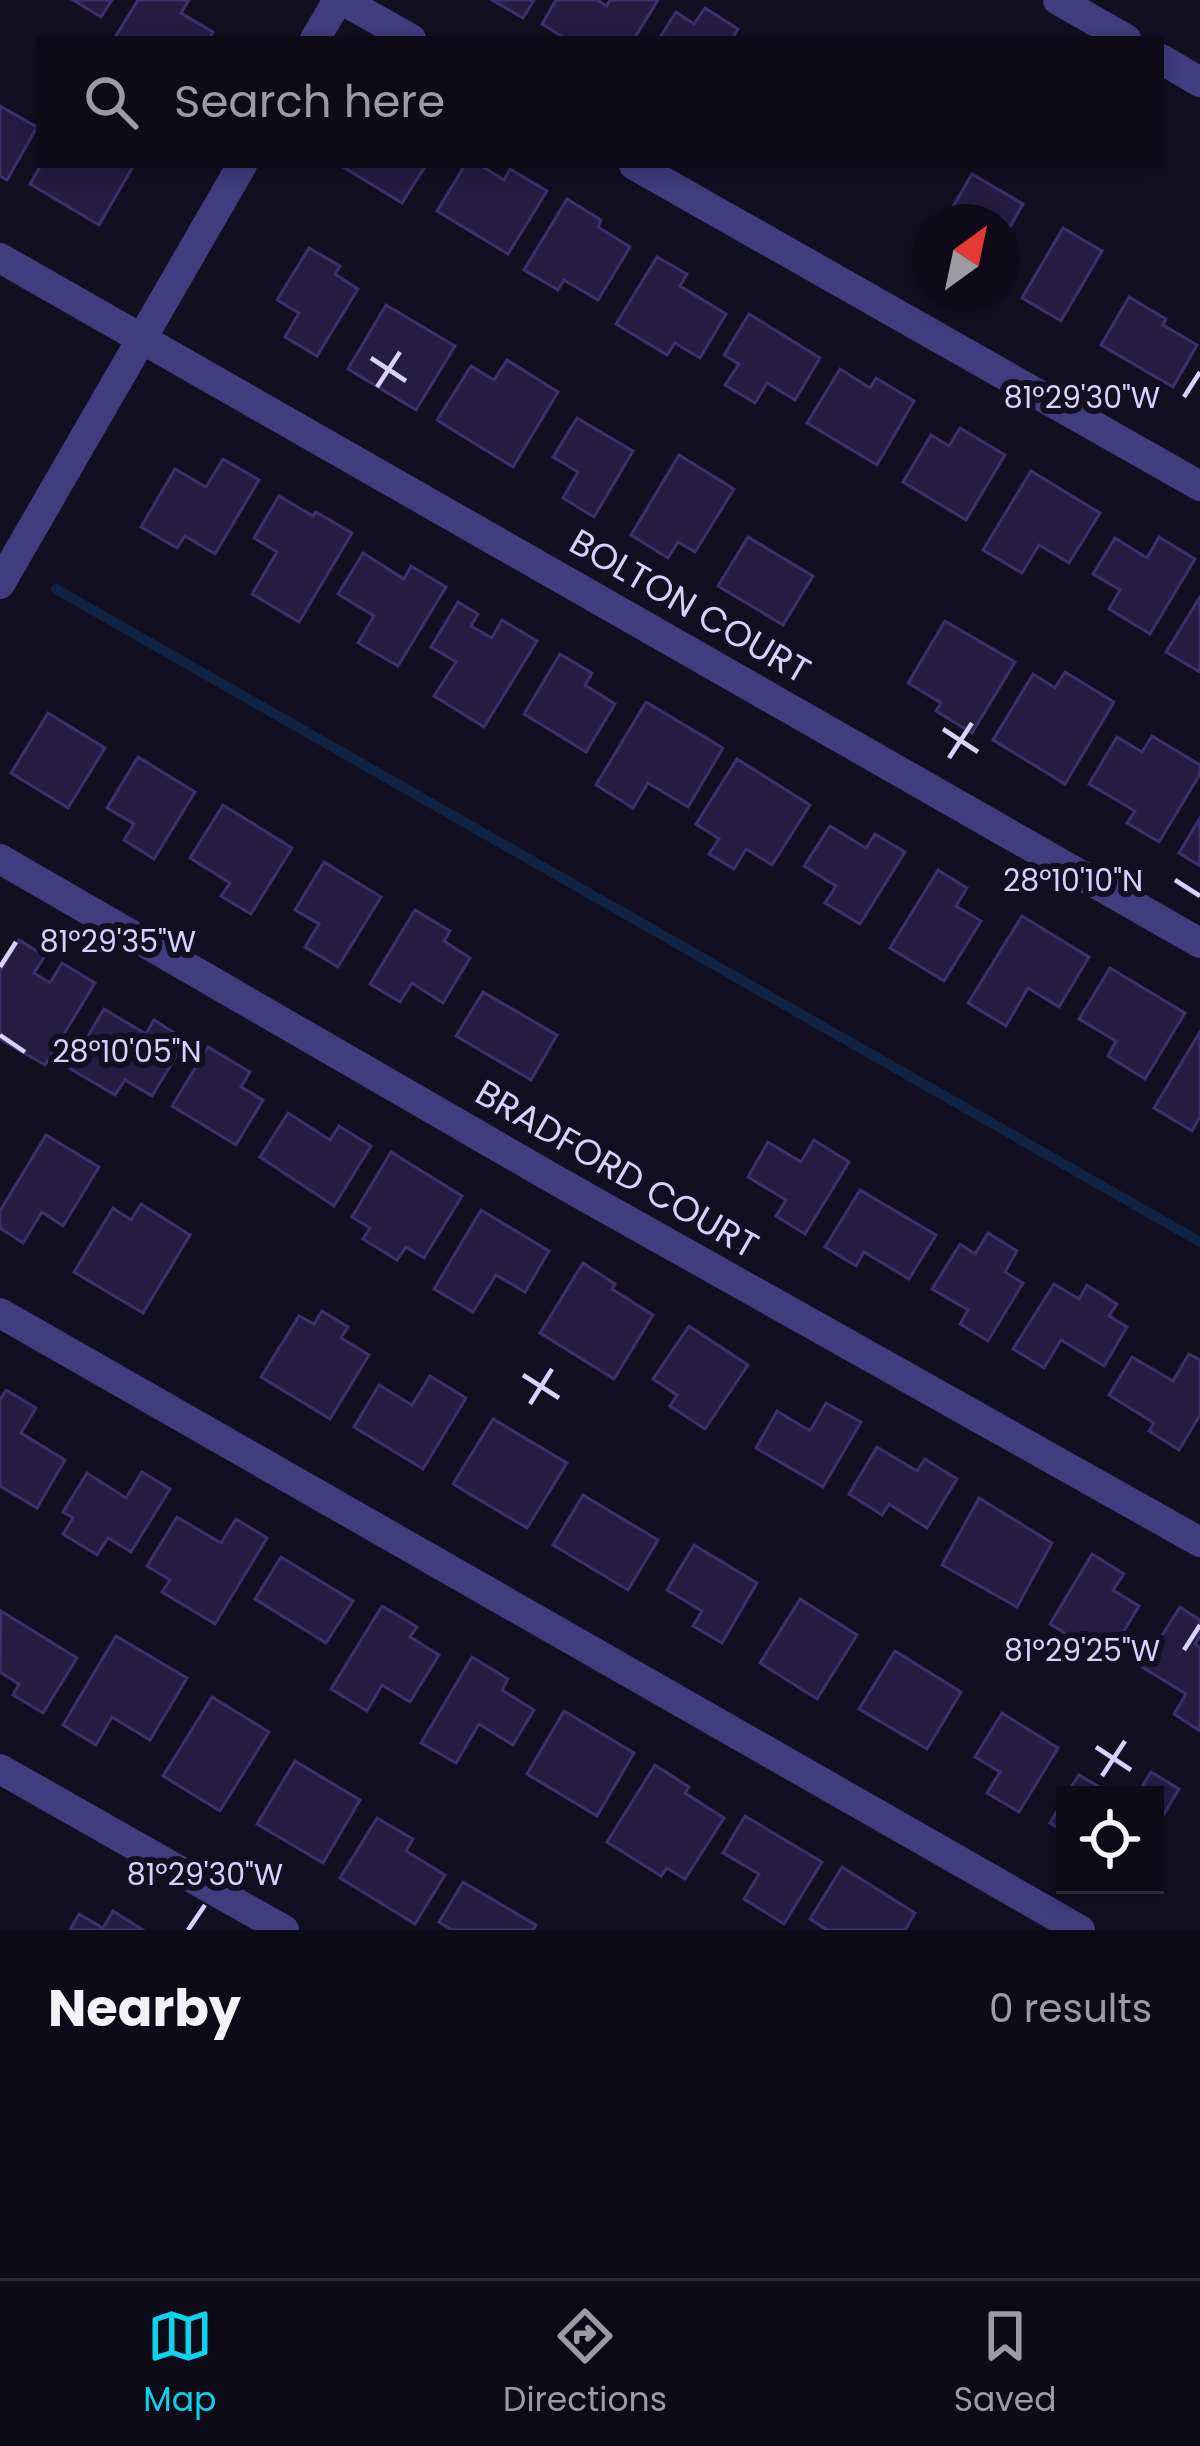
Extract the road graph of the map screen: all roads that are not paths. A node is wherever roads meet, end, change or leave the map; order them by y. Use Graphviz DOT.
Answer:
graph roads {
  1 [pos="340,0"];
  2 [pos="1058,0"];
  3 [pos="317,36"];
  4 [pos="406,36"];
  5 [pos="1121,36"];
  6 [pos="1164,61"];
  7 [pos="1200,82"];
  8 [pos="240,168"];
  9 [pos="639,168"];
  10 [pos="0,258"];
  11 [pos="141,340"];
  12 [pos="1200,485"];
  13 [pos="0,584"];
  14 [pos="0,859"];
  15 [pos="1200,943"];
  16 [pos="0,1313"];
  17 [pos="1200,1542"];
  18 [pos="0,1768"];
  19 [pos="284,1930"];
  20 [pos="1080,1930"];
  1 -- 3 [label="street"];
  1 -- 4 [label="street"];
  2 -- 5 [label="street"];
  6 -- 7 [label="street"];
  8 -- 11 [label="street"];
  9 -- 12 [label="street"];
  10 -- 11 [label="street, BOLTON COURT"];
  11 -- 13 [label="street"];
  11 -- 15 [label="street, BOLTON COURT"];
  14 -- 17 [label="street, BRADFORD COURT"];
  16 -- 20 [label="street"];
  18 -- 19 [label="street"];
}
